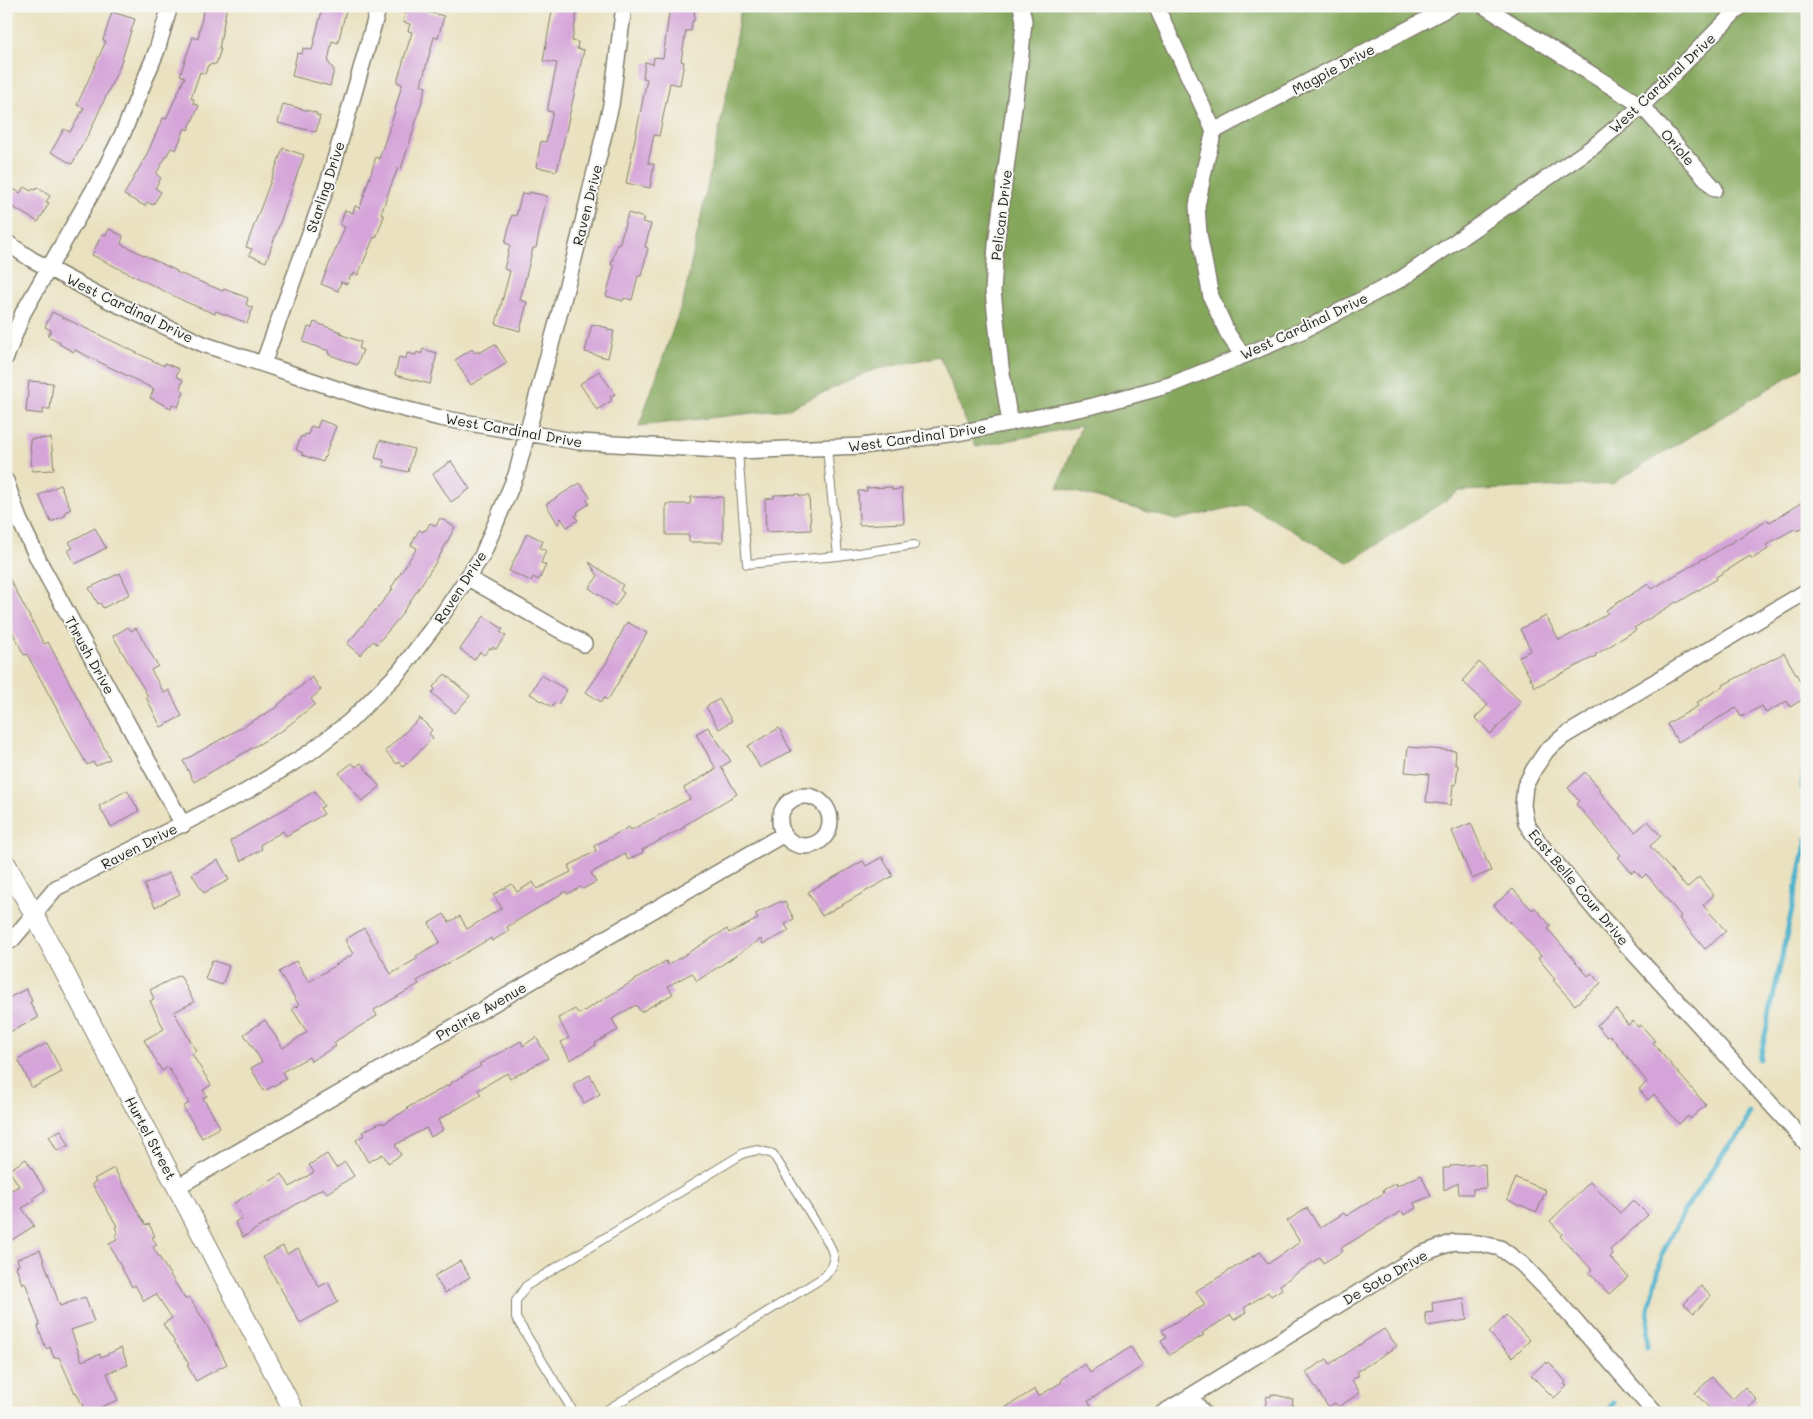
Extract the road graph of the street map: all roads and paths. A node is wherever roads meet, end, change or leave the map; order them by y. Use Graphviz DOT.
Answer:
graph roads {
  1 [pos="170,6"];
  2 [pos="379,6"];
  3 [pos="624,6"];
  4 [pos="1021,6"];
  5 [pos="1156,6"];
  6 [pos="1452,6"];
  7 [pos="1484,6"];
  8 [pos="1741,6"];
  9 [pos="1642,106"];
  10 [pos="1214,131"];
  11 [pos="1715,189"];
  12 [pos="6,242"];
  13 [pos="49,268"];
  14 [pos="1243,356"];
  15 [pos="6,357"];
  16 [pos="263,364"];
  17 [pos="1010,423"];
  18 [pos="527,433"];
  19 [pos="827,448"];
  20 [pos="738,451"];
  21 [pos="6,481"];
  22 [pos="914,545"];
  23 [pos="838,556"];
  24 [pos="468,578"];
  25 [pos="1807,592"];
  26 [pos="584,644"];
  27 [pos="182,825"];
  28 [pos="784,834"];
  29 [pos="6,864"];
  30 [pos="34,914"];
  31 [pos="6,943"];
  32 [pos="1807,1144"];
  33 [pos="177,1187"];
  34 [pos="1191,1396"];
  35 [pos="295,1413"];
  36 [pos="574,1413"];
  37 [pos="602,1413"];
  38 [pos="1163,1413"];
  39 [pos="1204,1413"];
  40 [pos="1655,1413"];
  1 -- 13 [label="street"];
  2 -- 16 [label="street, Starling Drive"];
  3 -- 18 [label="street, Raven Drive"];
  4 -- 17 [label="street, Pelican Drive"];
  5 -- 10 [label="street"];
  6 -- 10 [label="street, Magpie Drive"];
  7 -- 9 [label="street"];
  8 -- 9 [label="street, West Cardinal Drive"];
  9 -- 11 [label="street, Oriole"];
  9 -- 14 [label="street, West Cardinal Drive"];
  10 -- 14 [label="street"];
  12 -- 13 [label="street, West Cardinal Drive"];
  13 -- 15 [label="street"];
  13 -- 16 [label="street, West Cardinal Drive"];
  14 -- 17 [label="street, West Cardinal Drive"];
  16 -- 18 [label="street, West Cardinal Drive"];
  17 -- 19 [label="street, West Cardinal Drive"];
  18 -- 20 [label="street, West Cardinal Drive"];
  18 -- 24 [label="street, Raven Drive"];
  19 -- 20 [label="street, West Cardinal Drive"];
  19 -- 23 [label="lane"];
  20 -- 23 [label="lane"];
  21 -- 27 [label="street, Thrush Drive"];
  22 -- 23 [label="lane"];
  24 -- 26 [label="street"];
  24 -- 27 [label="street, Raven Drive"];
  25 -- 32 [label="street, East Belle Cour Drive"];
  27 -- 30 [label="street, Raven Drive"];
  28 -- 33 [label="street, Prairie Avenue"];
  29 -- 30 [label="street, Hurtel Street"];
  30 -- 31 [label="street, Raven Drive"];
  30 -- 33 [label="street, Hurtel Street"];
  33 -- 35 [label="street, Hurtel Street"];
  34 -- 38 [label="street, De Soto Drive"];
  34 -- 39 [label="street"];
  34 -- 40 [label="street, De Soto Drive"];
  36 -- 37 [label="lane"];
}
